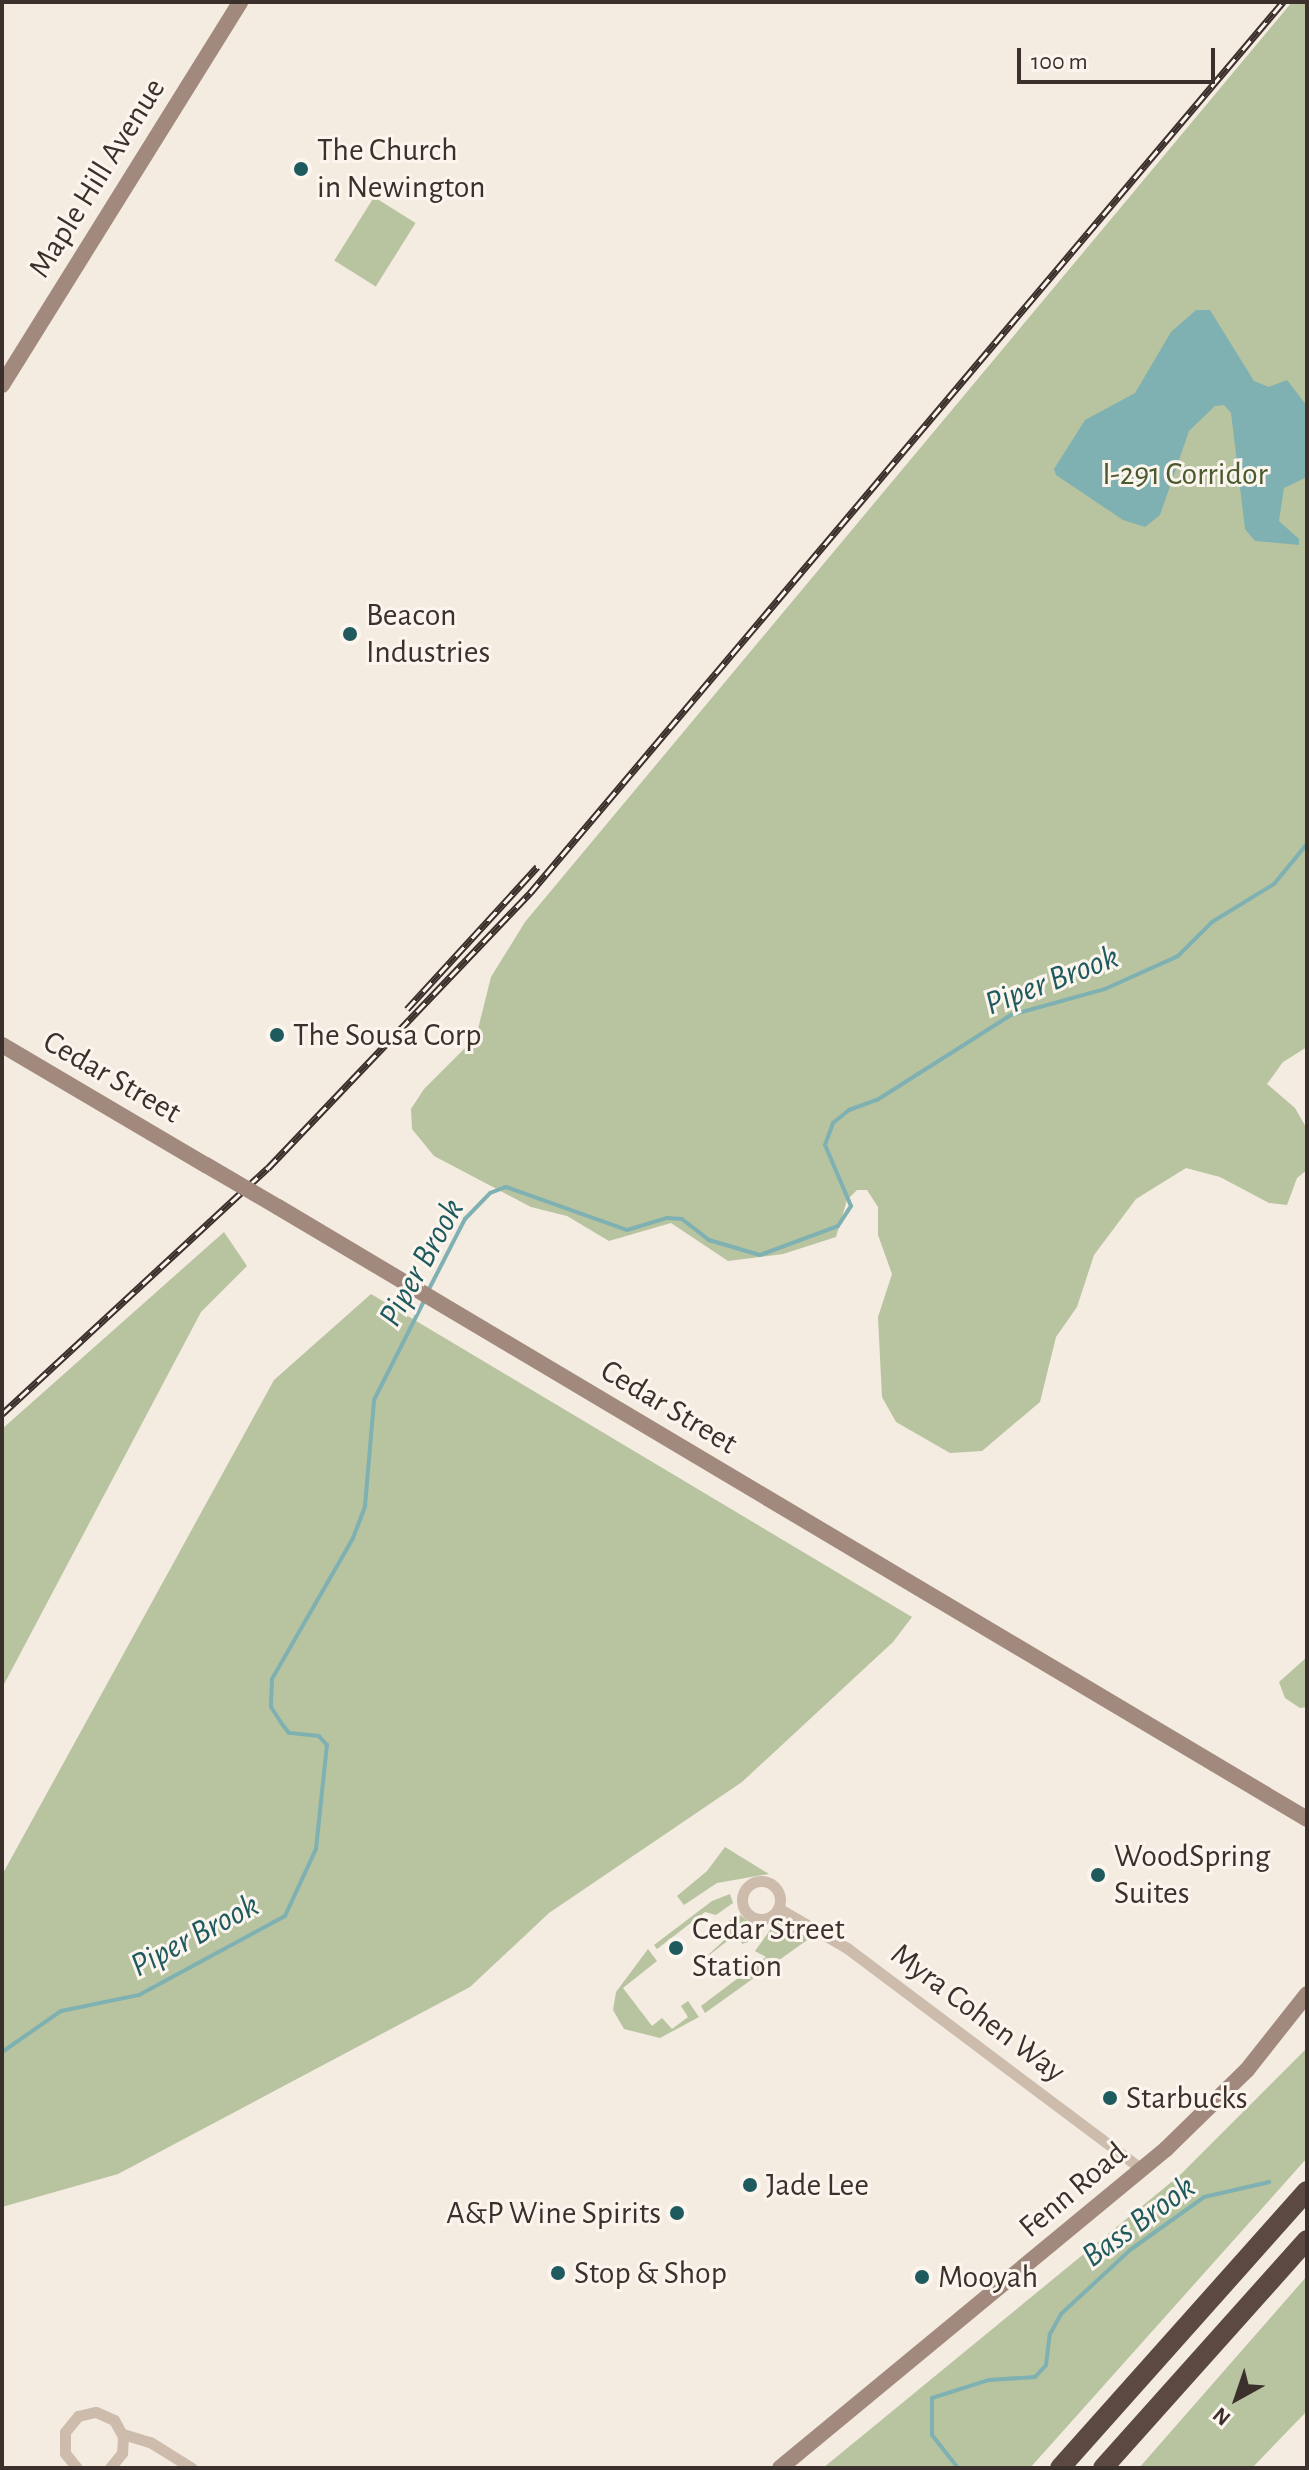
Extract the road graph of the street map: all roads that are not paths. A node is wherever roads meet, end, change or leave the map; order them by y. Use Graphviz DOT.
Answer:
graph roads {
  1 [pos="240,2"];
  2 [pos="2,385"];
  3 [pos="2,1045"];
  4 [pos="1307,1819"];
  5 [pos="778,1908"];
  6 [pos="1307,1994"];
  7 [pos="1141,2169"];
  8 [pos="1307,2191"];
  9 [pos="1307,2240"];
  10 [pos="123,2434"];
  11 [pos="77,2468"];
  12 [pos="110,2468"];
  13 [pos="192,2468"];
  14 [pos="780,2468"];
  15 [pos="1060,2468"];
  16 [pos="1103,2468"];
  1 -- 2 [label="main road, Maple Hill Avenue"];
  3 -- 4 [label="main road, Cedar Street, bridge"];
  5 -- 7 [label="street, Myra Cohen Way"];
  6 -- 7 [label="main road, Fenn Road"];
  7 -- 14 [label="main road, Fenn Road"];
  8 -- 15 [label="highway"];
  9 -- 16 [label="highway"];
  10 -- 11 [label="street"];
  10 -- 12 [label="street"];
  10 -- 13 [label="street"];
}
